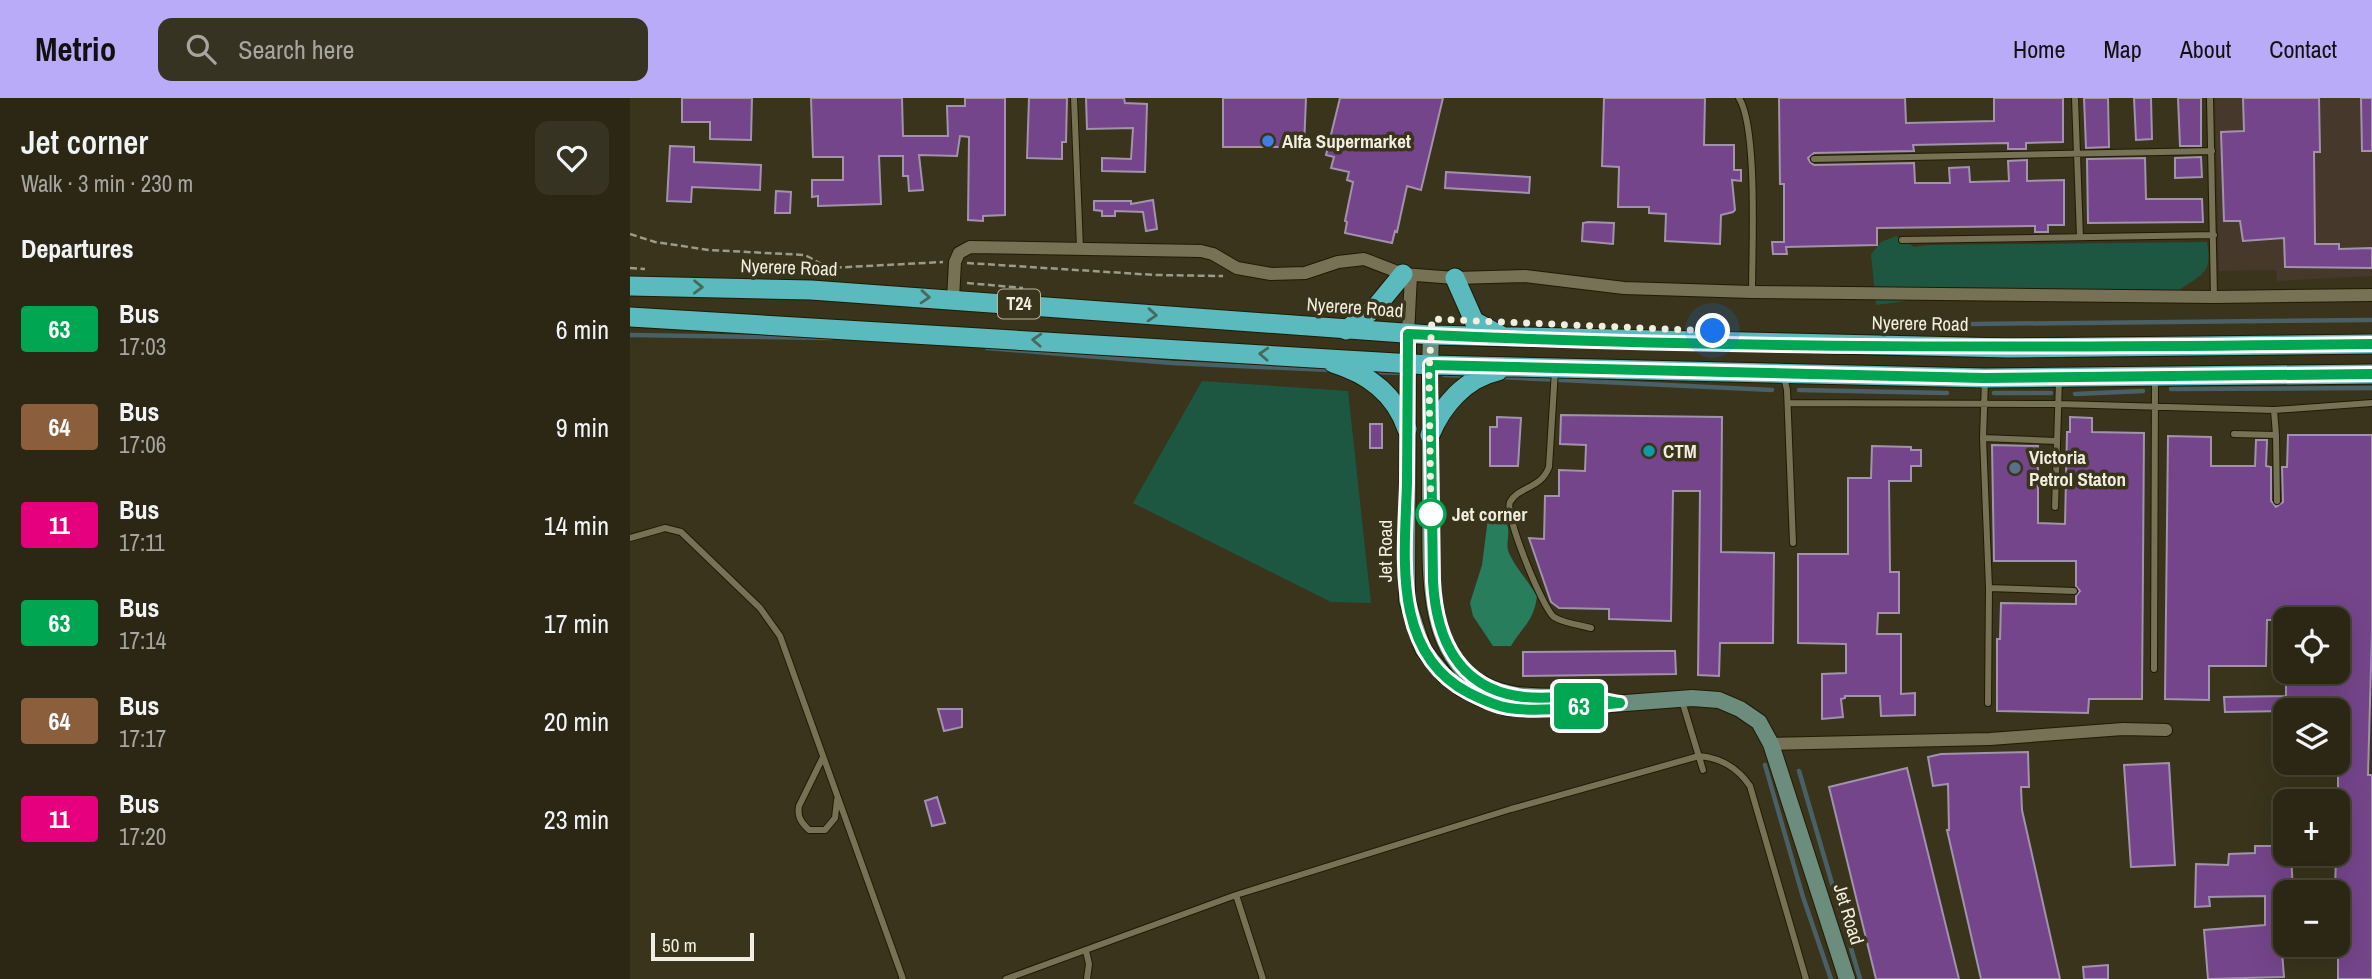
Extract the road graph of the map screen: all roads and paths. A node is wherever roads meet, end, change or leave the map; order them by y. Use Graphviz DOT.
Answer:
graph roads {
  1 [pos="1074,98"];
  2 [pos="1739,98"];
  3 [pos="2075,98"];
  4 [pos="2210,98"];
  5 [pos="2212,151"];
  6 [pos="2077,153"];
  7 [pos="1814,159"];
  8 [pos="630,234"];
  9 [pos="2214,235"];
  10 [pos="2080,237"];
  11 [pos="1902,240"];
  12 [pos="1080,248"];
  13 [pos="955,262"];
  14 [pos="630,268"];
  15 [pos="644,268"];
  16 [pos="1407,275"];
  17 [pos="1234,277"];
  18 [pos="1455,278"];
  19 [pos="630,286"];
  20 [pos="1023,288"];
  21 [pos="953,290"];
  22 [pos="1752,292"];
  23 [pos="2372,295"];
  24 [pos="2214,297"];
  25 [pos="630,317"];
  26 [pos="1432,327"];
  27 [pos="1346,330"];
  28 [pos="1408,334"];
  29 [pos="1507,338"];
  30 [pos="2372,344"];
  31 [pos="1312,357"];
  32 [pos="1408,363"];
  33 [pos="1430,365"];
  34 [pos="1516,368"];
  35 [pos="1555,368"];
  36 [pos="1783,373"];
  37 [pos="2372,374"];
  38 [pos="2155,377"];
  39 [pos="1984,378"];
  40 [pos="2060,378"];
  41 [pos="1788,403"];
  42 [pos="2372,403"];
  43 [pos="2058,404"];
  44 [pos="1984,405"];
  45 [pos="2155,408"];
  46 [pos="2274,410"];
  47 [pos="1407,429"];
  48 [pos="1430,435"];
  49 [pos="2234,435"];
  50 [pos="2276,435"];
  51 [pos="1983,438"];
  52 [pos="2056,441"];
  53 [pos="2277,501"];
  54 [pos="2055,507"];
  55 [pos="630,538"];
  56 [pos="1793,543"];
  57 [pos="1989,588"];
  58 [pos="2074,591"];
  59 [pos="1591,628"];
  60 [pos="2154,669"];
  61 [pos="1681,699"];
  62 [pos="1988,702"];
  63 [pos="1620,703"];
  64 [pos="2166,730"];
  65 [pos="1772,744"];
  66 [pos="1699,756"];
  67 [pos="823,757"];
  68 [pos="1703,770"];
  69 [pos="836,791"];
  70 [pos="1236,895"];
  71 [pos="1086,951"];
  72 [pos="903,979"];
  73 [pos="1006,979"];
  74 [pos="1087,979"];
  75 [pos="1263,979"];
  76 [pos="1807,979"];
  77 [pos="1847,979"];
  1 -- 12 [label="lane"];
  2 -- 22 [label="lane"];
  3 -- 6 [label="lane"];
  4 -- 5 [label="lane"];
  5 -- 6 [label="lane"];
  5 -- 9 [label="lane"];
  6 -- 7 [label="lane"];
  6 -- 10 [label="lane"];
  8 -- 13 [label="path"];
  9 -- 10 [label="lane"];
  9 -- 24 [label="lane"];
  10 -- 11 [label="lane"];
  12 -- 13 [label="street"];
  12 -- 16 [label="street"];
  13 -- 17 [label="path"];
  13 -- 21 [label="street"];
  14 -- 15 [label="path"];
  16 -- 18 [label="street"];
  16 -- 27 [label="highway"];
  16 -- 28 [label="street, Jet Road"];
  18 -- 22 [label="street"];
  18 -- 29 [label="highway"];
  19 -- 21 [label="highway, Nyerere Road / T24, one-way"];
  20 -- 21 [label="path"];
  21 -- 27 [label="highway, Nyerere Road / T24, one-way"];
  22 -- 24 [label="street"];
  23 -- 24 [label="street"];
  31 -- 25 [label="highway, T24, one-way"];
  26 -- 28 [label="highway, Nyerere Road / T24"];
  26 -- 29 [label="highway, Nyerere Road / T24"];
  26 -- 33 [label="main road, Jet Road"];
  27 -- 28 [label="highway, Nyerere Road / T24"];
  28 -- 32 [label="main road, Jet Road"];
  29 -- 30 [label="highway, Nyerere Road / T24"];
  31 -- 32 [label="highway, T24"];
  31 -- 47 [label="highway"];
  32 -- 33 [label="highway, T24"];
  32 -- 47 [label="main road, Jet Road"];
  33 -- 34 [label="highway, T24"];
  33 -- 48 [label="main road, Jet Road"];
  34 -- 35 [label="highway, T24"];
  34 -- 48 [label="highway"];
  35 -- 36 [label="highway, T24"];
  35 -- 59 [label="lane"];
  36 -- 39 [label="highway, T24"];
  36 -- 41 [label="lane"];
  37 -- 38 [label="highway, T24"];
  38 -- 40 [label="highway, T24"];
  38 -- 45 [label="lane"];
  39 -- 40 [label="highway, T24"];
  39 -- 44 [label="lane"];
  40 -- 43 [label="lane"];
  41 -- 44 [label="lane"];
  41 -- 56 [label="lane"];
  42 -- 46 [label="lane"];
  43 -- 44 [label="lane"];
  43 -- 45 [label="lane"];
  43 -- 52 [label="lane"];
  44 -- 51 [label="lane"];
  45 -- 46 [label="lane"];
  45 -- 60 [label="lane"];
  46 -- 50 [label="lane"];
  47 -- 63 [label="main road, Jet Road"];
  48 -- 63 [label="main road, Jet Road"];
  49 -- 50 [label="lane"];
  50 -- 53 [label="lane"];
  51 -- 52 [label="lane"];
  51 -- 57 [label="lane"];
  52 -- 54 [label="lane"];
  55 -- 67 [label="lane"];
  57 -- 58 [label="lane"];
  57 -- 62 [label="lane"];
  61 -- 63 [label="main road, Jet Road"];
  61 -- 65 [label="main road, Jet Road"];
  61 -- 66 [label="lane"];
  64 -- 65 [label="street"];
  65 -- 77 [label="main road, Jet Road"];
  66 -- 68 [label="lane"];
  66 -- 70 [label="lane"];
  66 -- 76 [label="lane"];
  67 -- 69 [label="lane"];
  67 -- 69 [label="lane"];
  69 -- 72 [label="lane"];
  70 -- 71 [label="lane"];
  70 -- 75 [label="lane"];
  71 -- 73 [label="lane"];
  71 -- 74 [label="lane"];
}
